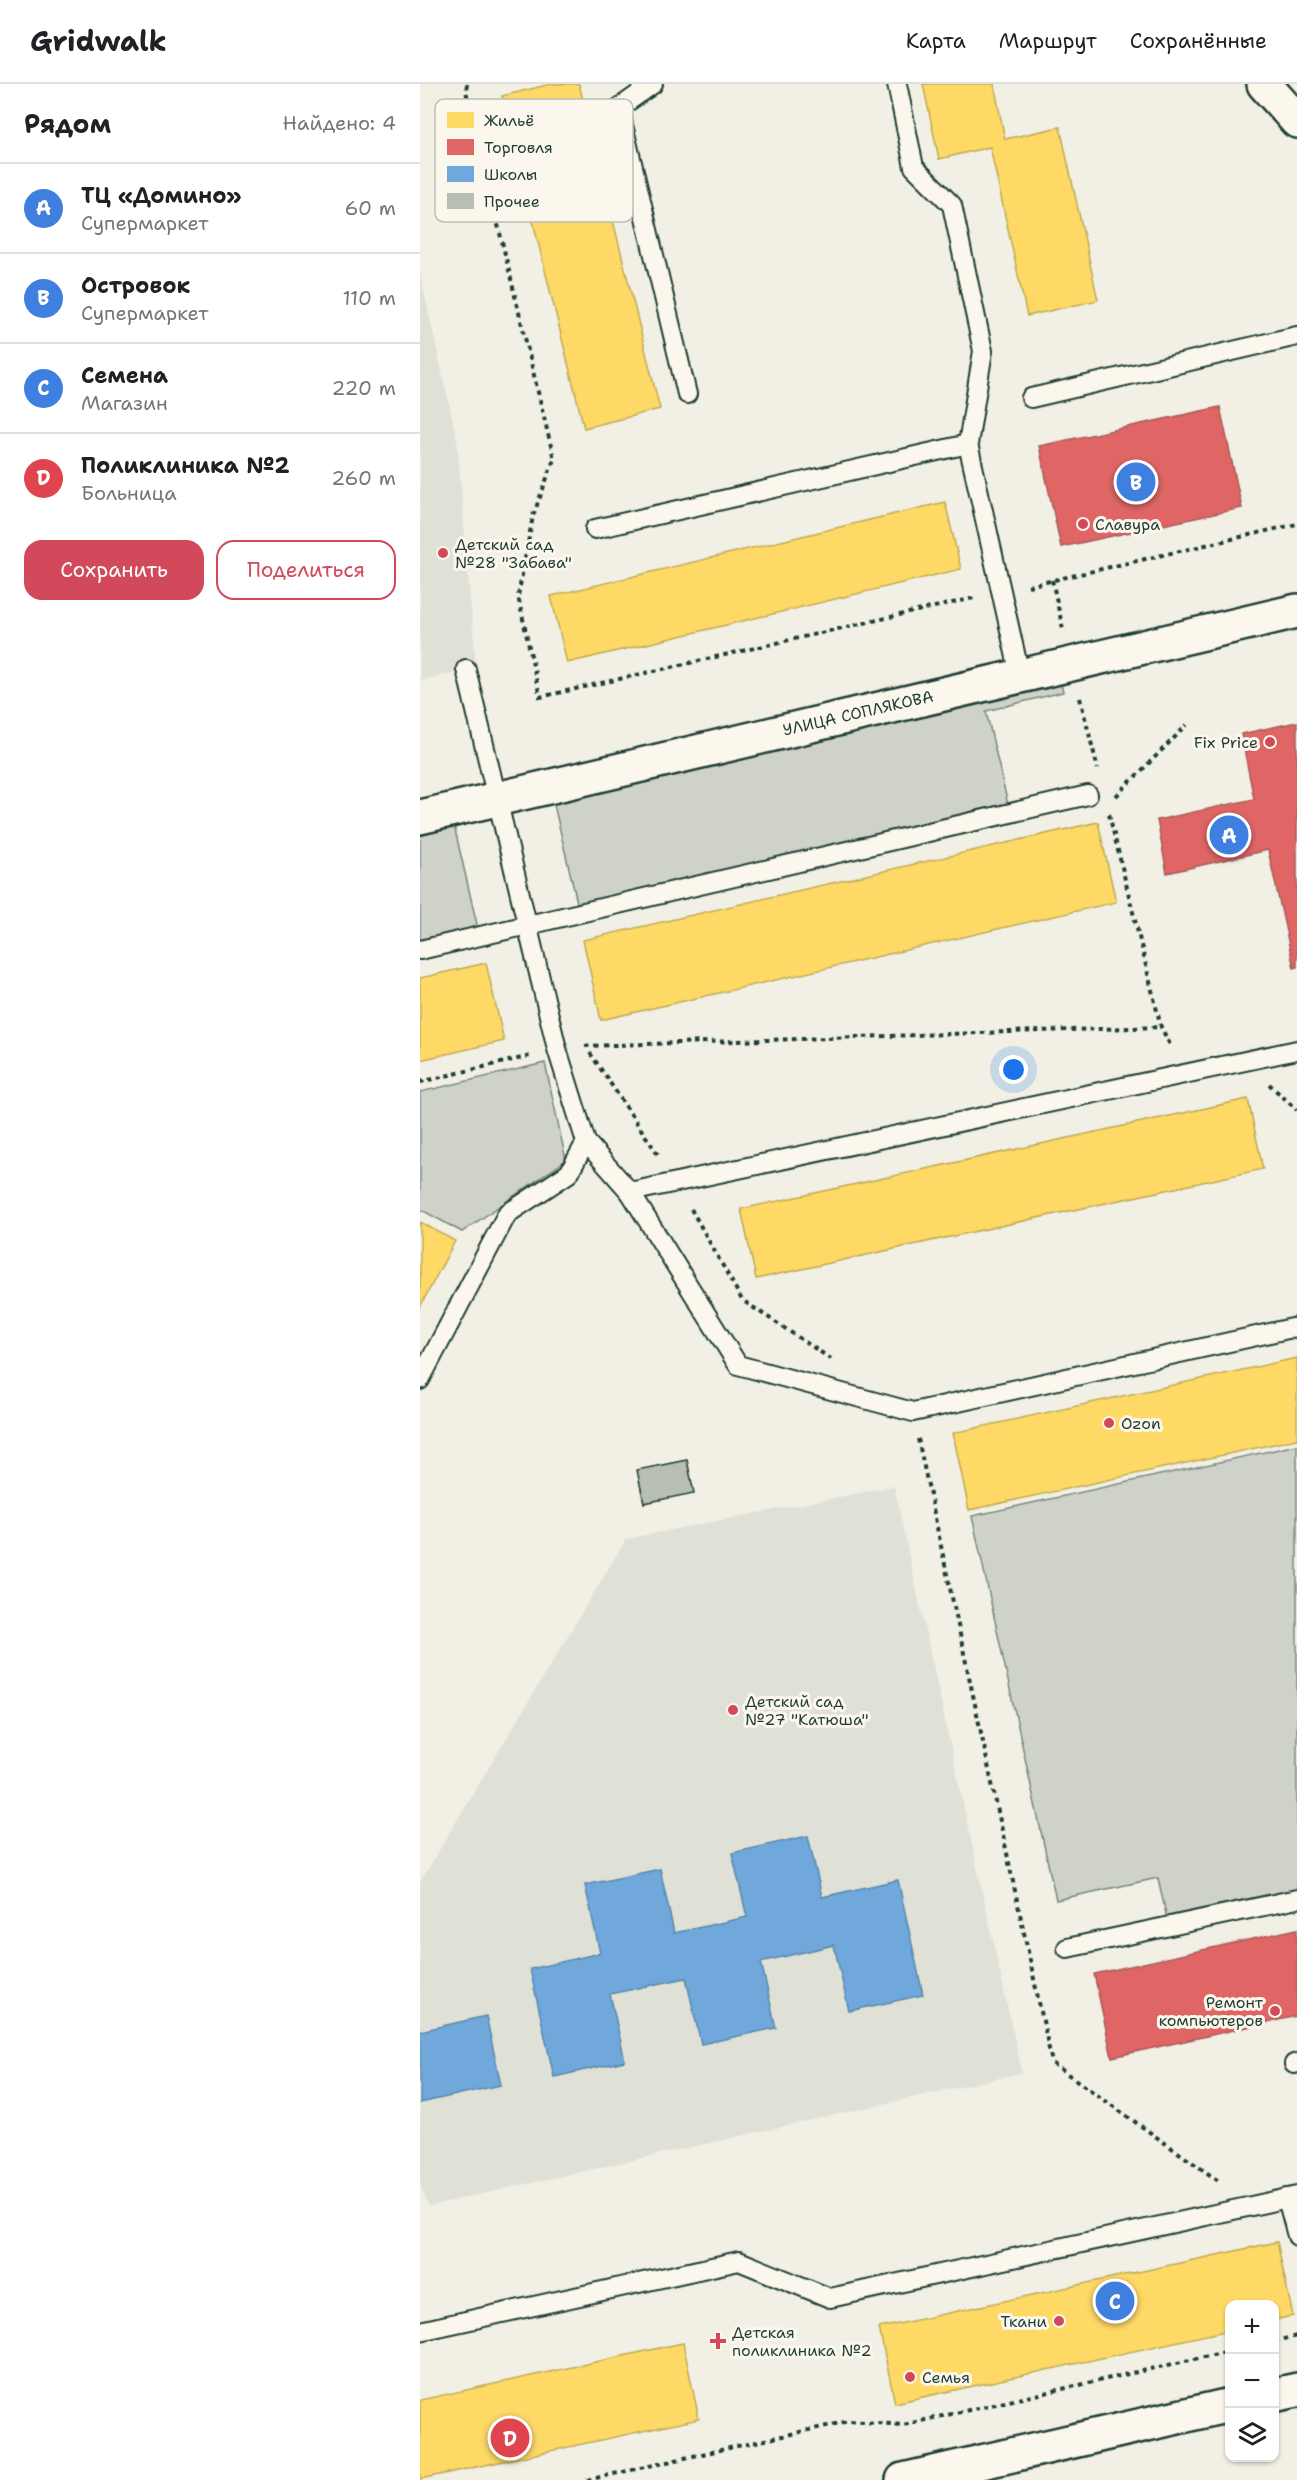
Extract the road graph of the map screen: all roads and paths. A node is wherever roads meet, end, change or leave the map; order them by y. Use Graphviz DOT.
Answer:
graph roads {
  1 [pos="467,84"];
  2 [pos="653,84"];
  3 [pos="897,84"];
  4 [pos="1264,84"];
  5 [pos="468,99"];
  6 [pos="632,99"];
  7 [pos="1297,121"];
  8 [pos="633,167"];
  9 [pos="497,222"];
  10 [pos="1297,336"];
  11 [pos="687,394"];
  12 [pos="1031,398"];
  13 [pos="968,444"];
  14 [pos="1297,524"];
  15 [pos="596,529"];
  16 [pos="1002,592"];
  17 [pos="1297,611"];
  18 [pos="466,669"];
  19 [pos="1020,675"];
  20 [pos="1187,725"];
  21 [pos="1088,795"];
  22 [pos="1115,796"];
  23 [pos="496,798"];
  24 [pos="420,817"];
  25 [pos="527,924"];
  26 [pos="420,950"];
  27 [pos="1161,1027"];
  28 [pos="583,1035"];
  29 [pos="586,1046"];
  30 [pos="557,1049"];
  31 [pos="1297,1050"];
  32 [pos="420,1082"];
  33 [pos="586,1142"];
  34 [pos="677,1182"];
  35 [pos="630,1192"];
  36 [pos="1297,1327"];
  37 [pos="837,1362"];
  38 [pos="420,1380"];
  39 [pos="913,1412"];
  40 [pos="1297,1899"];
  41 [pos="1067,1948"];
  42 [pos="1292,2197"];
  43 [pos="1253,2205"];
  44 [pos="1297,2236"];
  45 [pos="420,2331"];
  46 [pos="1297,2336"];
  47 [pos="1279,2340"];
  48 [pos="1225,2352"];
  49 [pos="1297,2390"];
  50 [pos="1279,2394"];
  51 [pos="1225,2406"];
  52 [pos="587,2480"];
  53 [pos="903,2480"];
  1 -- 5 [label="path"];
  2 -- 6 [label="lane"];
  3 -- 13 [label="lane"];
  4 -- 7 [label="street"];
  8 -- 11 [label="lane"];
  9 -- 16 [label="path"];
  10 -- 12 [label="lane"];
  13 -- 15 [label="lane"];
  13 -- 16 [label="lane"];
  14 -- 16 [label="path"];
  16 -- 19 [label="lane"];
  17 -- 19 [label="street, УЛИЦА СОПЛЯКОВА"];
  18 -- 23 [label="lane"];
  19 -- 23 [label="street, УЛИЦА СОПЛЯКОВА"];
  20 -- 22 [label="path"];
  21 -- 25 [label="lane"];
  23 -- 24 [label="street, УЛИЦА СОПЛЯКОВА"];
  23 -- 25 [label="lane"];
  25 -- 26 [label="lane"];
  25 -- 30 [label="lane"];
  27 -- 29 [label="path"];
  28 -- 29 [label="path"];
  29 -- 30 [label="path"];
  29 -- 34 [label="path"];
  30 -- 32 [label="path"];
  30 -- 33 [label="lane"];
  31 -- 34 [label="lane"];
  33 -- 35 [label="lane"];
  33 -- 38 [label="lane"];
  34 -- 35 [label="lane"];
  34 -- 37 [label="path"];
  35 -- 39 [label="lane"];
  36 -- 39 [label="lane"];
  39 -- 43 [label="path"];
  40 -- 41 [label="lane"];
  42 -- 43 [label="lane"];
  42 -- 44 [label="lane"];
  43 -- 45 [label="lane"];
  46 -- 47 [label="path"];
  48 -- 52 [label="path"];
  49 -- 50 [label="street"];
  51 -- 53 [label="street"];
}
